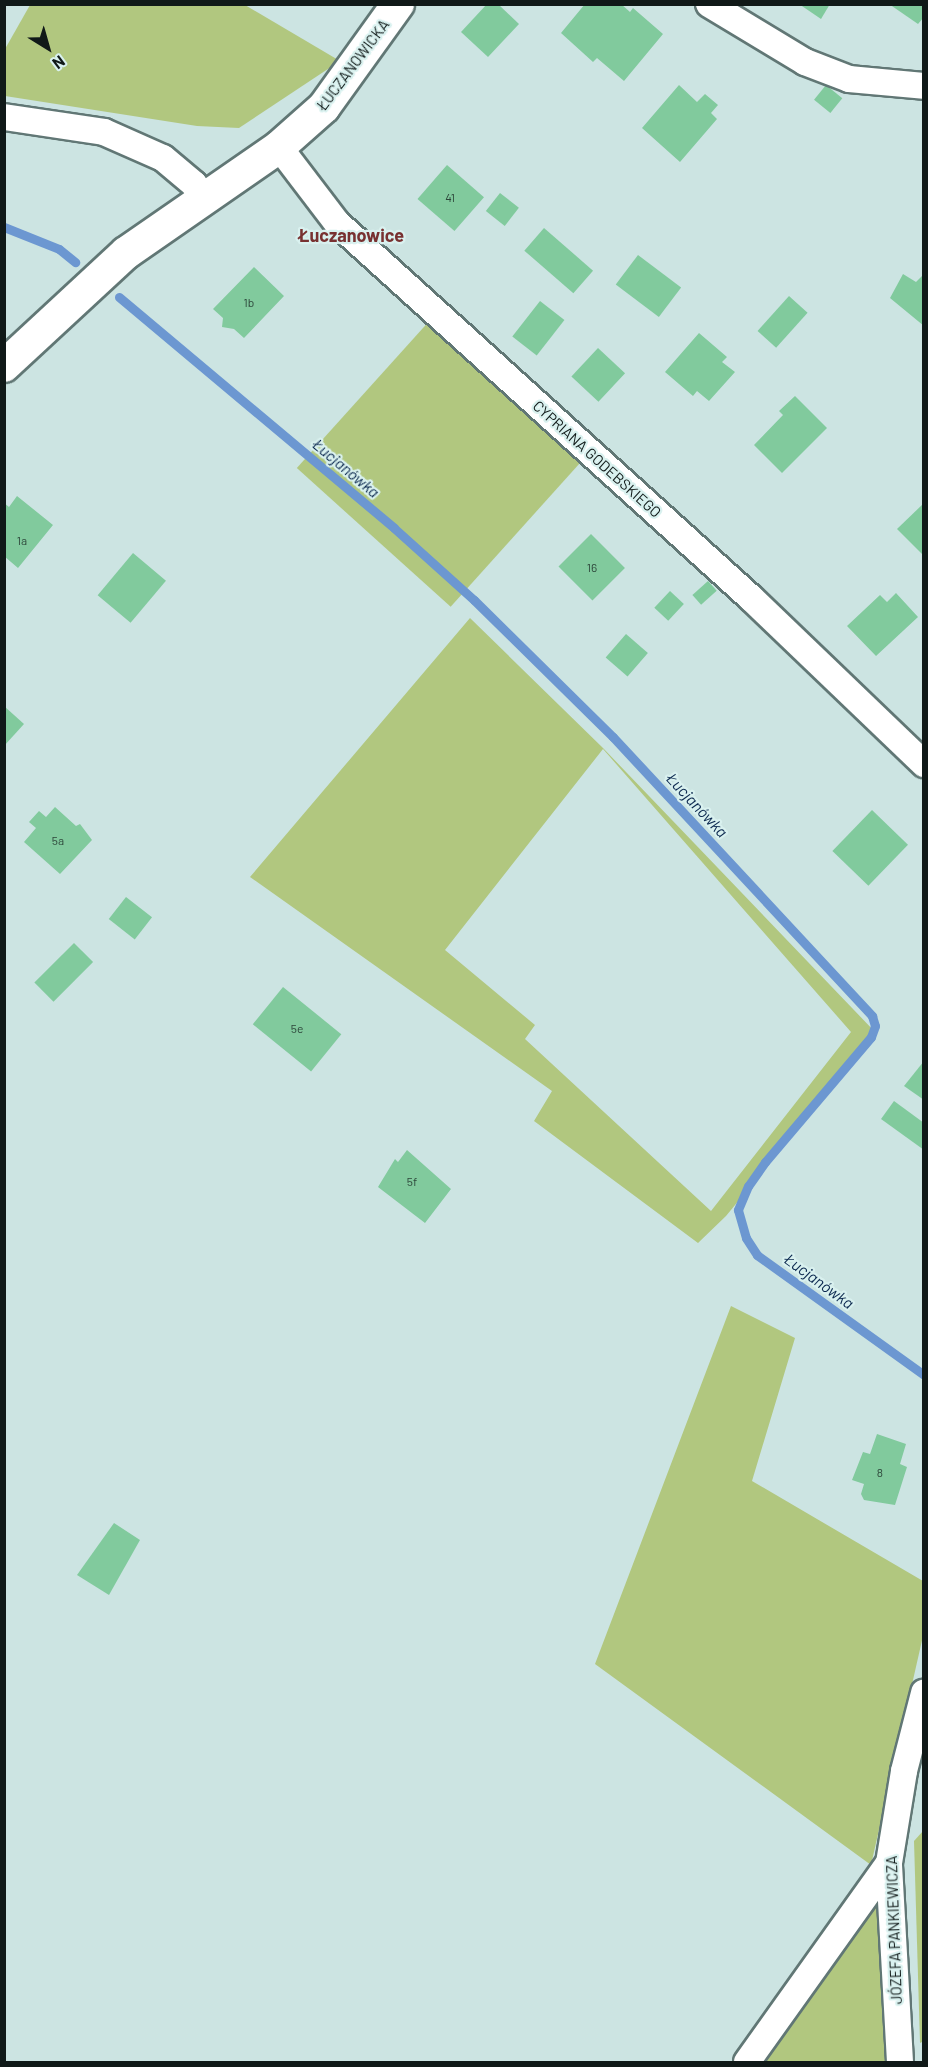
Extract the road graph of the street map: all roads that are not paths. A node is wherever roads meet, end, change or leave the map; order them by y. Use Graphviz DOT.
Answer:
graph roads {
  1 [pos="398,4"];
  2 [pos="709,4"];
  3 [pos="924,86"];
  4 [pos="4,117"];
  5 [pos="279,147"];
  6 [pos="202,198"];
  7 [pos="4,366"];
  8 [pos="924,764"];
  9 [pos="924,1693"];
  10 [pos="889,1863"];
  11 [pos="747,2062"];
  12 [pos="900,2062"];
  1 -- 5 [label="street, ŁUCZANOWICKA"];
  2 -- 3 [label="street"];
  4 -- 6 [label="street"];
  5 -- 6 [label="street, ŁUCZANOWICKA"];
  5 -- 8 [label="street, CYPRIANA GODEBSKIEGO"];
  6 -- 7 [label="street, ŁUCZANOWICKA"];
  9 -- 10 [label="street, JÓZEFA PANKIEWICZA"];
  10 -- 11 [label="street"];
  10 -- 12 [label="street, JÓZEFA PANKIEWICZA"];
}
